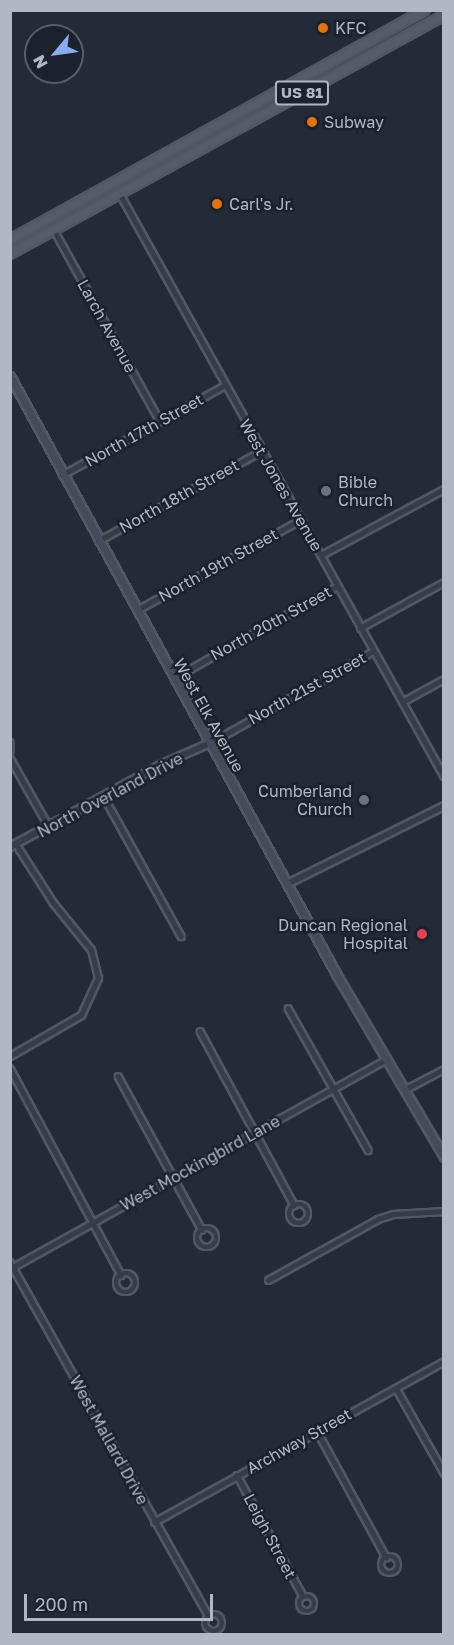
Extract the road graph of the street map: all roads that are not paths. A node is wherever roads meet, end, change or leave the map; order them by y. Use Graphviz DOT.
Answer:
graph roads {
  1 [pos="425,10"];
  2 [pos="444,15"];
  3 [pos="194,138"];
  4 [pos="200,150"];
  5 [pos="95,192"];
  6 [pos="120,194"];
  7 [pos="102,204"];
  8 [pos="54,230"];
  9 [pos="10,240"];
  10 [pos="10,254"];
  11 [pos="10,376"];
  12 [pos="225,385"];
  13 [pos="160,421"];
  14 [pos="261,451"];
  15 [pos="62,475"];
  16 [pos="444,489"];
  17 [pos="300,520"];
  18 [pos="97,541"];
  19 [pos="321,555"];
  20 [pos="444,582"];
  21 [pos="337,586"];
  22 [pos="136,610"];
  23 [pos="360,628"];
  24 [pos="373,651"];
  25 [pos="174,678"];
  26 [pos="444,679"];
  27 [pos="402,702"];
  28 [pos="10,742"];
  29 [pos="210,743"];
  30 [pos="10,751"];
  31 [pos="10,758"];
  32 [pos="444,777"];
  33 [pos="104,797"];
  34 [pos="444,806"];
  35 [pos="49,827"];
  36 [pos="13,846"];
  37 [pos="287,884"];
  38 [pos="181,936"];
  39 [pos="288,1008"];
  40 [pos="200,1031"];
  41 [pos="10,1056"];
  42 [pos="387,1059"];
  43 [pos="10,1068"];
  44 [pos="444,1069"];
  45 [pos="118,1076"];
  46 [pos="333,1089"];
  47 [pos="406,1089"];
  48 [pos="255,1133"];
  49 [pos="368,1150"];
  50 [pos="444,1157"];
  51 [pos="174,1178"];
  52 [pos="294,1205"];
  53 [pos="444,1211"];
  54 [pos="93,1224"];
  55 [pos="202,1230"];
  56 [pos="12,1265"];
  57 [pos="121,1275"];
  58 [pos="268,1280"];
  59 [pos="444,1361"];
  60 [pos="396,1388"];
  61 [pos="317,1431"];
  62 [pos="444,1473"];
  63 [pos="237,1475"];
  64 [pos="154,1522"];
  65 [pos="386,1557"];
  66 [pos="303,1596"];
  67 [pos="209,1616"];
  1 -- 3 [label="main road, US 81"];
  2 -- 4 [label="main road, US 81"];
  3 -- 4 [label="main road"];
  3 -- 5 [label="main road, US 81"];
  4 -- 6 [label="main road, US 81"];
  5 -- 7 [label="main road"];
  5 -- 9 [label="main road, US 81"];
  6 -- 7 [label="main road, US 81"];
  6 -- 12 [label="street, West Jones Avenue"];
  7 -- 8 [label="main road, US 81"];
  8 -- 10 [label="main road, US 81"];
  8 -- 13 [label="street, Larch Avenue"];
  11 -- 15 [label="main road, West Elk Avenue"];
  12 -- 13 [label="street, North 17th Street"];
  12 -- 14 [label="street, West Jones Avenue"];
  13 -- 15 [label="street, North 17th Street"];
  14 -- 17 [label="street, West Jones Avenue"];
  14 -- 18 [label="street, North 18th Street"];
  15 -- 18 [label="main road, West Elk Avenue"];
  16 -- 19 [label="street"];
  17 -- 19 [label="street, West Jones Avenue"];
  17 -- 22 [label="street, North 19th Street"];
  18 -- 22 [label="main road, West Elk Avenue"];
  19 -- 21 [label="street, West Jones Avenue"];
  20 -- 23 [label="street"];
  21 -- 23 [label="street, West Jones Avenue"];
  21 -- 25 [label="street, North 20th Street"];
  22 -- 25 [label="main road, West Elk Avenue"];
  23 -- 24 [label="street, West Jones Avenue"];
  24 -- 27 [label="street, West Jones Avenue"];
  24 -- 29 [label="street, North 21st Street"];
  25 -- 29 [label="main road, West Elk Avenue"];
  26 -- 27 [label="street"];
  27 -- 32 [label="street, West Jones Avenue"];
  28 -- 30 [label="street"];
  29 -- 33 [label="street, North Overland Drive"];
  29 -- 37 [label="main road, West Elk Avenue"];
  31 -- 35 [label="street"];
  33 -- 35 [label="street, North Overland Drive"];
  33 -- 38 [label="street"];
  34 -- 37 [label="street"];
  35 -- 36 [label="street, North Overland Drive"];
  36 -- 41 [label="street"];
  37 -- 42 [label="main road, West Elk Avenue"];
  39 -- 46 [label="street"];
  40 -- 48 [label="street"];
  42 -- 46 [label="street, West Mockingbird Lane"];
  42 -- 47 [label="main road, West Elk Avenue"];
  43 -- 54 [label="street"];
  44 -- 47 [label="street"];
  45 -- 51 [label="street"];
  46 -- 48 [label="street, West Mockingbird Lane"];
  46 -- 49 [label="street"];
  47 -- 50 [label="main road, West Elk Avenue"];
  48 -- 51 [label="street, West Mockingbird Lane"];
  48 -- 52 [label="street"];
  51 -- 54 [label="street, West Mockingbird Lane"];
  51 -- 55 [label="street"];
  52 -- 52 [label="street"];
  53 -- 58 [label="street"];
  54 -- 56 [label="street, West Mockingbird Lane"];
  54 -- 57 [label="street"];
  55 -- 55 [label="street"];
  56 -- 64 [label="street, West Mallard Drive"];
  57 -- 57 [label="street"];
  59 -- 60 [label="street, Archway Street"];
  60 -- 61 [label="street, Archway Street"];
  60 -- 62 [label="street"];
  61 -- 63 [label="street, Archway Street"];
  61 -- 65 [label="street"];
  63 -- 64 [label="street, Archway Street"];
  63 -- 66 [label="street, Leigh Street"];
  64 -- 67 [label="street, West Mallard Drive"];
}
